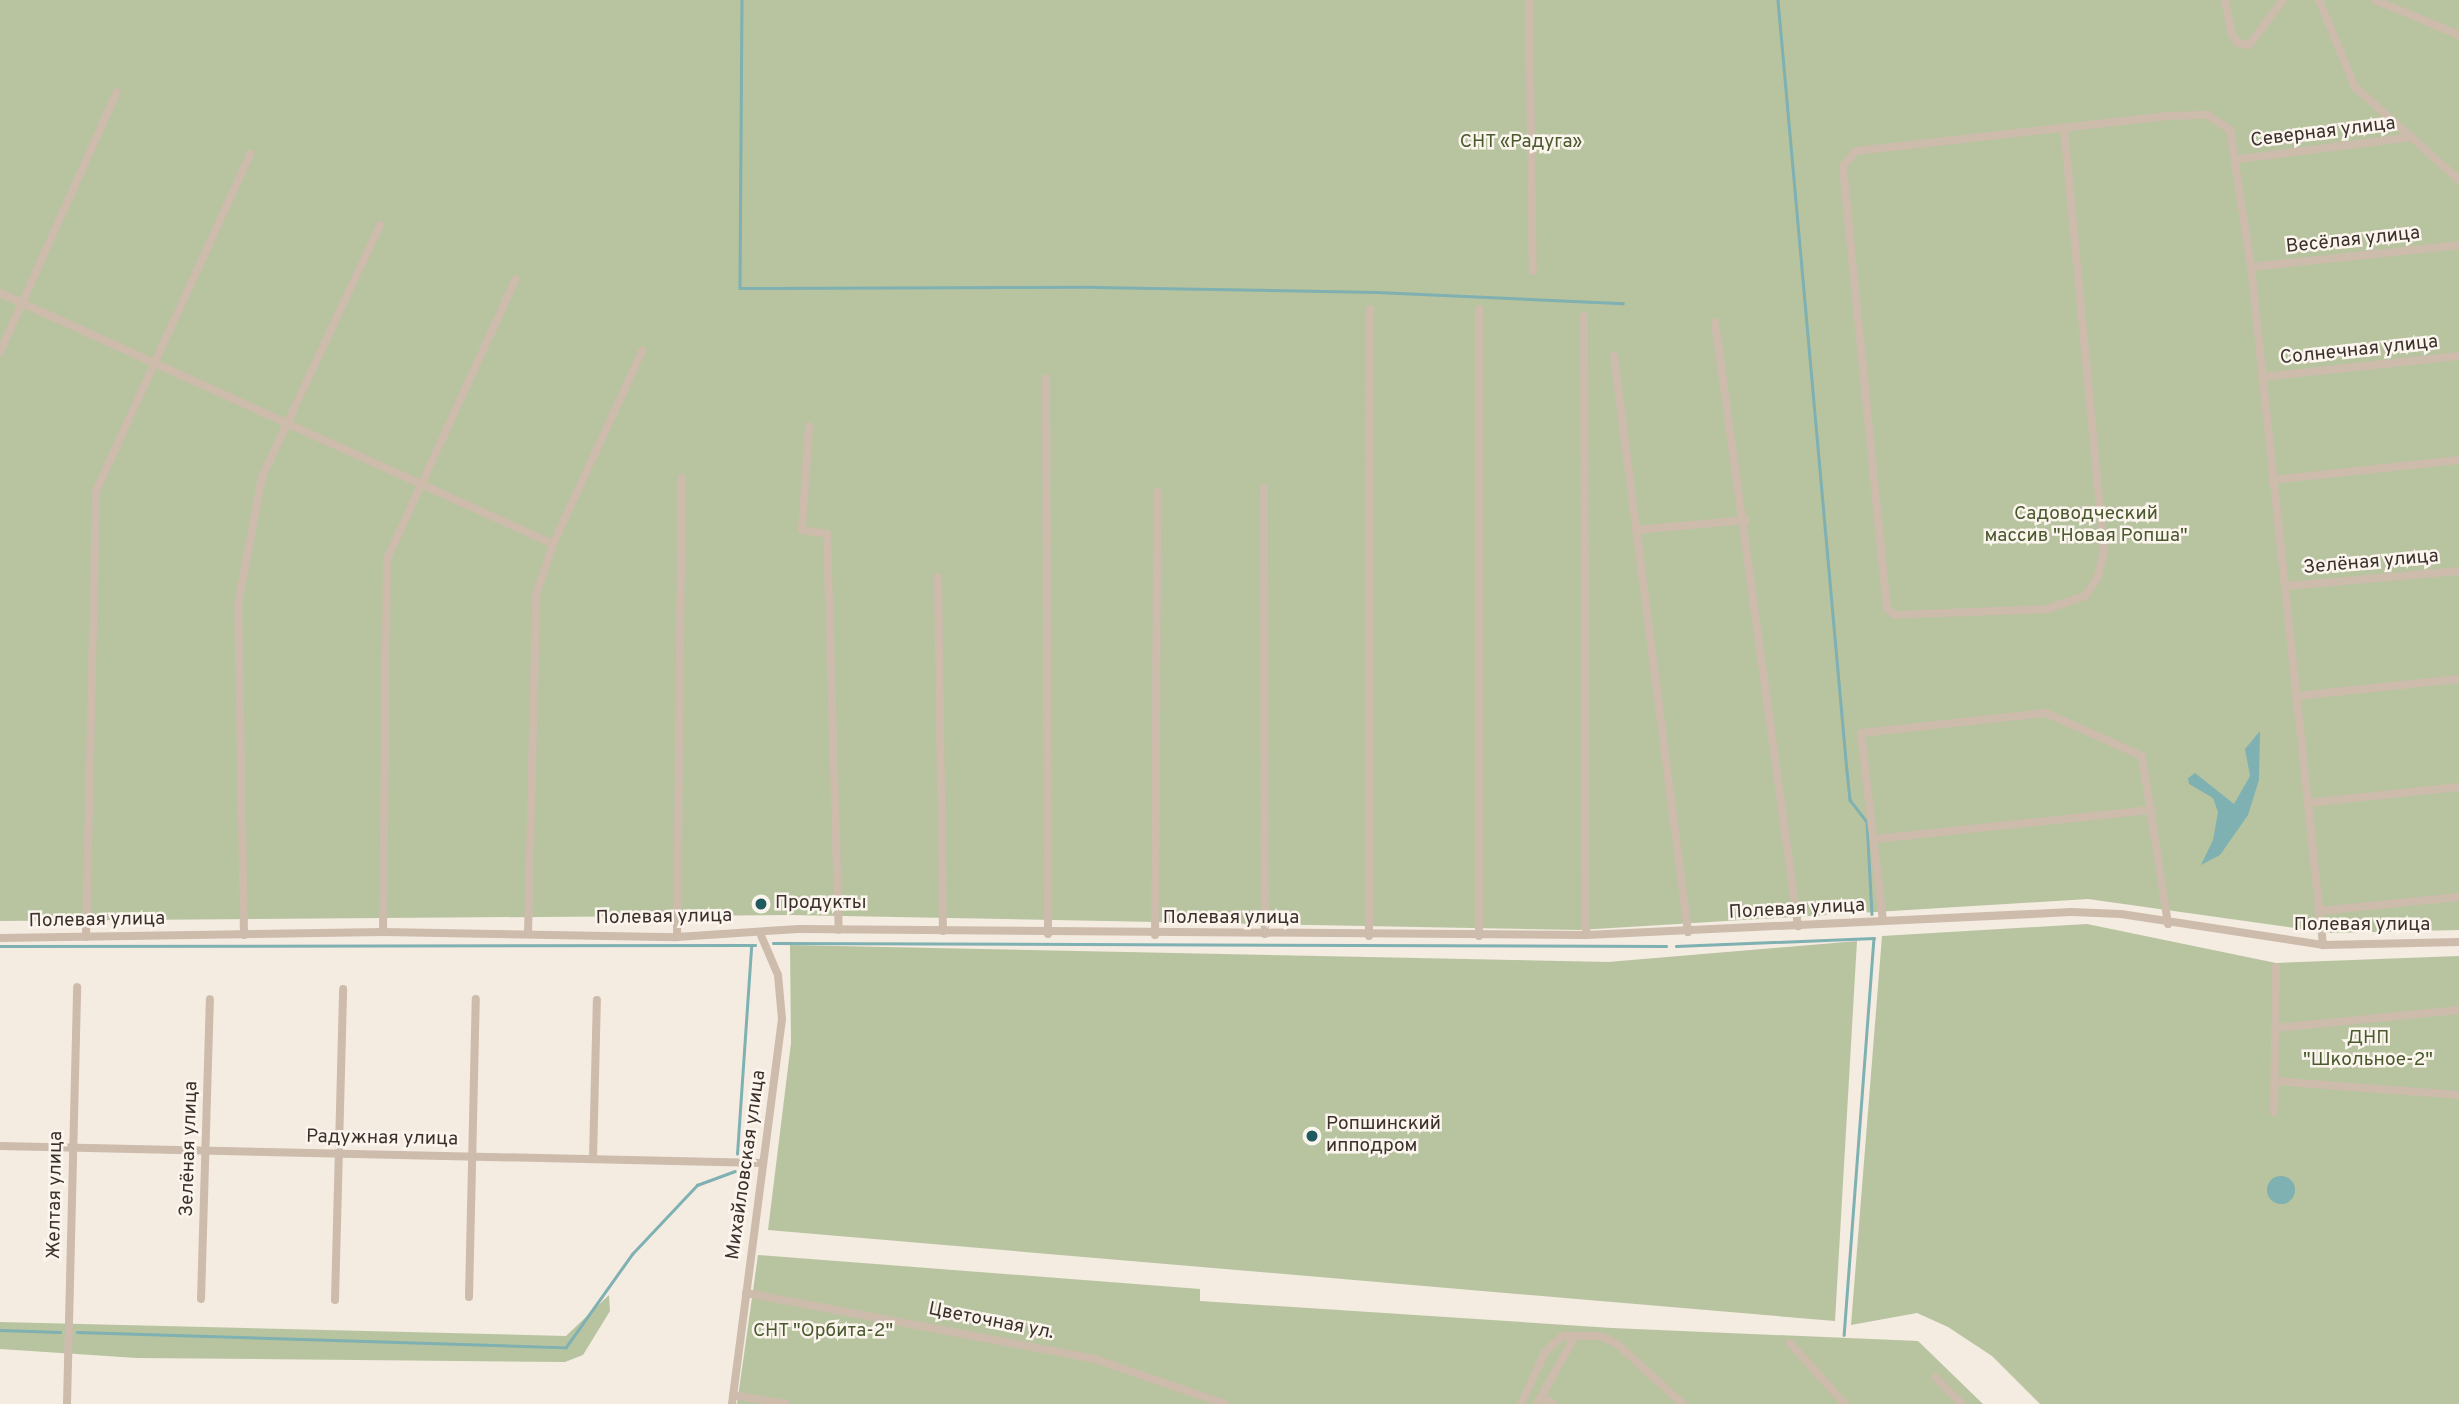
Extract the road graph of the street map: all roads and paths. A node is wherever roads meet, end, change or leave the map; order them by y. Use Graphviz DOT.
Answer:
graph roads {
  1 [pos="1529,0"];
  2 [pos="2225,0"];
  3 [pos="2283,0"];
  4 [pos="2319,0"];
  5 [pos="2375,0"];
  6 [pos="2459,35"];
  7 [pos="117,92"];
  8 [pos="2064,128"];
  9 [pos="2411,137"];
  10 [pos="250,154"];
  11 [pos="2238,159"];
  12 [pos="2459,180"];
  13 [pos="380,225"];
  14 [pos="2459,245"];
  15 [pos="2250,267"];
  16 [pos="1533,271"];
  17 [pos="516,279"];
  18 [pos="0,293"];
  19 [pos="21,304"];
  20 [pos="1370,309"];
  21 [pos="1479,309"];
  22 [pos="1584,316"];
  23 [pos="1715,322"];
  24 [pos="642,351"];
  25 [pos="0,352"];
  26 [pos="1614,356"];
  27 [pos="2459,356"];
  28 [pos="153,364"];
  29 [pos="2263,377"];
  30 [pos="1046,378"];
  31 [pos="287,424"];
  32 [pos="808,426"];
  33 [pos="2459,460"];
  34 [pos="682,478"];
  35 [pos="2272,480"];
  36 [pos="419,486"];
  37 [pos="1264,488"];
  38 [pos="1157,492"];
  39 [pos="1746,520"];
  40 [pos="1636,530"];
  41 [pos="552,544"];
  42 [pos="2459,571"];
  43 [pos="938,577"];
  44 [pos="2285,586"];
  45 [pos="2459,679"];
  46 [pos="2296,696"];
  47 [pos="2459,787"];
  48 [pos="2307,803"];
  49 [pos="2152,810"];
  50 [pos="1875,839"];
  51 [pos="2459,897"];
  52 [pos="2318,911"];
  53 [pos="1883,921"];
  54 [pos="2168,924"];
  55 [pos="1798,926"];
  56 [pos="839,930"];
  57 [pos="943,931"];
  58 [pos="383,932"];
  59 [pos="1688,932"];
  60 [pos="760,933"];
  61 [pos="528,934"];
  62 [pos="1048,934"];
  63 [pos="1265,934"];
  64 [pos="244,935"];
  65 [pos="1155,935"];
  66 [pos="1586,935"];
  67 [pos="1369,936"];
  68 [pos="1479,936"];
  69 [pos="86,937"];
  70 [pos="677,937"];
  71 [pos="0,938"];
  72 [pos="2459,942"];
  73 [pos="2323,945"];
  74 [pos="2276,967"];
  75 [pos="77,987"];
  76 [pos="343,989"];
  77 [pos="210,999"];
  78 [pos="476,999"];
  79 [pos="597,1000"];
  80 [pos="2459,1010"];
  81 [pos="2275,1028"];
  82 [pos="2274,1081"];
  83 [pos="2459,1095"];
  84 [pos="2274,1112"];
  85 [pos="0,1146"];
  86 [pos="73,1148"];
  87 [pos="206,1151"];
  88 [pos="340,1154"];
  89 [pos="472,1157"];
  90 [pos="593,1159"];
  91 [pos="763,1163"];
  92 [pos="746,1293"];
  93 [pos="469,1297"];
  94 [pos="201,1300"];
  95 [pos="335,1300"];
  96 [pos="1574,1338"];
  97 [pos="1790,1343"];
  98 [pos="1935,1377"];
  99 [pos="733,1400"];
  100 [pos="1539,1401"];
  101 [pos="67,1404"];
  102 [pos="786,1404"];
  103 [pos="1225,1404"];
  104 [pos="1521,1404"];
  105 [pos="1553,1404"];
  106 [pos="1683,1404"];
  107 [pos="1845,1404"];
  108 [pos="1962,1404"];
  1 -- 16 [label="street"];
  2 -- 3 [label="street"];
  4 -- 9 [label="street"];
  5 -- 6 [label="street"];
  7 -- 19 [label="street"];
  8 -- 8 [label="street"];
  8 -- 11 [label="street"];
  9 -- 11 [label="street, Северная улица"];
  9 -- 12 [label="street"];
  10 -- 28 [label="street"];
  11 -- 15 [label="street"];
  13 -- 31 [label="street"];
  14 -- 15 [label="street, Весёлая улица"];
  15 -- 29 [label="street"];
  17 -- 36 [label="street"];
  18 -- 19 [label="street"];
  19 -- 25 [label="street"];
  19 -- 28 [label="street"];
  20 -- 67 [label="street"];
  21 -- 68 [label="street"];
  22 -- 66 [label="street"];
  23 -- 39 [label="street"];
  24 -- 41 [label="street"];
  26 -- 40 [label="street"];
  27 -- 29 [label="street, Солнечная улица"];
  28 -- 31 [label="street"];
  28 -- 69 [label="street"];
  29 -- 35 [label="street"];
  30 -- 62 [label="street"];
  31 -- 36 [label="street"];
  31 -- 64 [label="street"];
  32 -- 56 [label="street"];
  33 -- 35 [label="street"];
  34 -- 70 [label="street"];
  35 -- 44 [label="street"];
  36 -- 41 [label="street"];
  36 -- 58 [label="street"];
  37 -- 63 [label="street"];
  38 -- 65 [label="street"];
  39 -- 40 [label="street"];
  39 -- 55 [label="street"];
  40 -- 59 [label="street"];
  41 -- 61 [label="street"];
  42 -- 44 [label="street, Зелёная улица"];
  43 -- 57 [label="street"];
  44 -- 46 [label="street"];
  45 -- 46 [label="street"];
  46 -- 48 [label="street"];
  47 -- 48 [label="street"];
  48 -- 52 [label="street"];
  49 -- 50 [label="street"];
  49 -- 50 [label="street"];
  49 -- 54 [label="street"];
  50 -- 53 [label="street"];
  51 -- 52 [label="street"];
  52 -- 73 [label="street"];
  53 -- 54 [label="street, Полевая улица"];
  53 -- 55 [label="street, Полевая улица"];
  54 -- 73 [label="street, Полевая улица"];
  55 -- 59 [label="street, Полевая улица"];
  56 -- 57 [label="street, Полевая улица"];
  56 -- 60 [label="street, Полевая улица"];
  57 -- 62 [label="street, Полевая улица"];
  58 -- 61 [label="street, Полевая улица"];
  58 -- 64 [label="street, Полевая улица"];
  59 -- 66 [label="street, Полевая улица"];
  60 -- 70 [label="street, Полевая улица"];
  60 -- 91 [label="street, Михайловская улица"];
  61 -- 70 [label="street, Полевая улица"];
  62 -- 65 [label="street, Полевая улица"];
  63 -- 65 [label="street, Полевая улица"];
  63 -- 67 [label="street, Полевая улица"];
  64 -- 69 [label="street, Полевая улица"];
  66 -- 68 [label="street, Полевая улица"];
  67 -- 68 [label="street, Полевая улица"];
  69 -- 71 [label="street, Полевая улица"];
  72 -- 73 [label="street, Полевая улица"];
  74 -- 81 [label="street"];
  75 -- 86 [label="street, Желтая улица"];
  76 -- 88 [label="street"];
  77 -- 87 [label="street, Зелёная улица"];
  78 -- 89 [label="street"];
  79 -- 90 [label="street"];
  80 -- 81 [label="street"];
  81 -- 82 [label="street"];
  82 -- 83 [label="street"];
  82 -- 84 [label="street"];
  85 -- 86 [label="street, Радужная улица"];
  86 -- 87 [label="street, Радужная улица"];
  86 -- 101 [label="street, Желтая улица"];
  87 -- 88 [label="street, Радужная улица"];
  87 -- 94 [label="street, Зелёная улица"];
  88 -- 89 [label="street, Радужная улица"];
  88 -- 95 [label="street"];
  89 -- 90 [label="street, Радужная улица"];
  89 -- 93 [label="street"];
  90 -- 91 [label="street, Радужная улица"];
  91 -- 92 [label="street, Михайловская улица"];
  92 -- 99 [label="street, Михайловская улица"];
  92 -- 103 [label="street, Цветочная ул."];
  96 -- 100 [label="street"];
  96 -- 104 [label="street"];
  96 -- 106 [label="street"];
  97 -- 107 [label="street"];
  98 -- 108 [label="street"];
  99 -- 102 [label="street"];
  100 -- 105 [label="street"];
}
